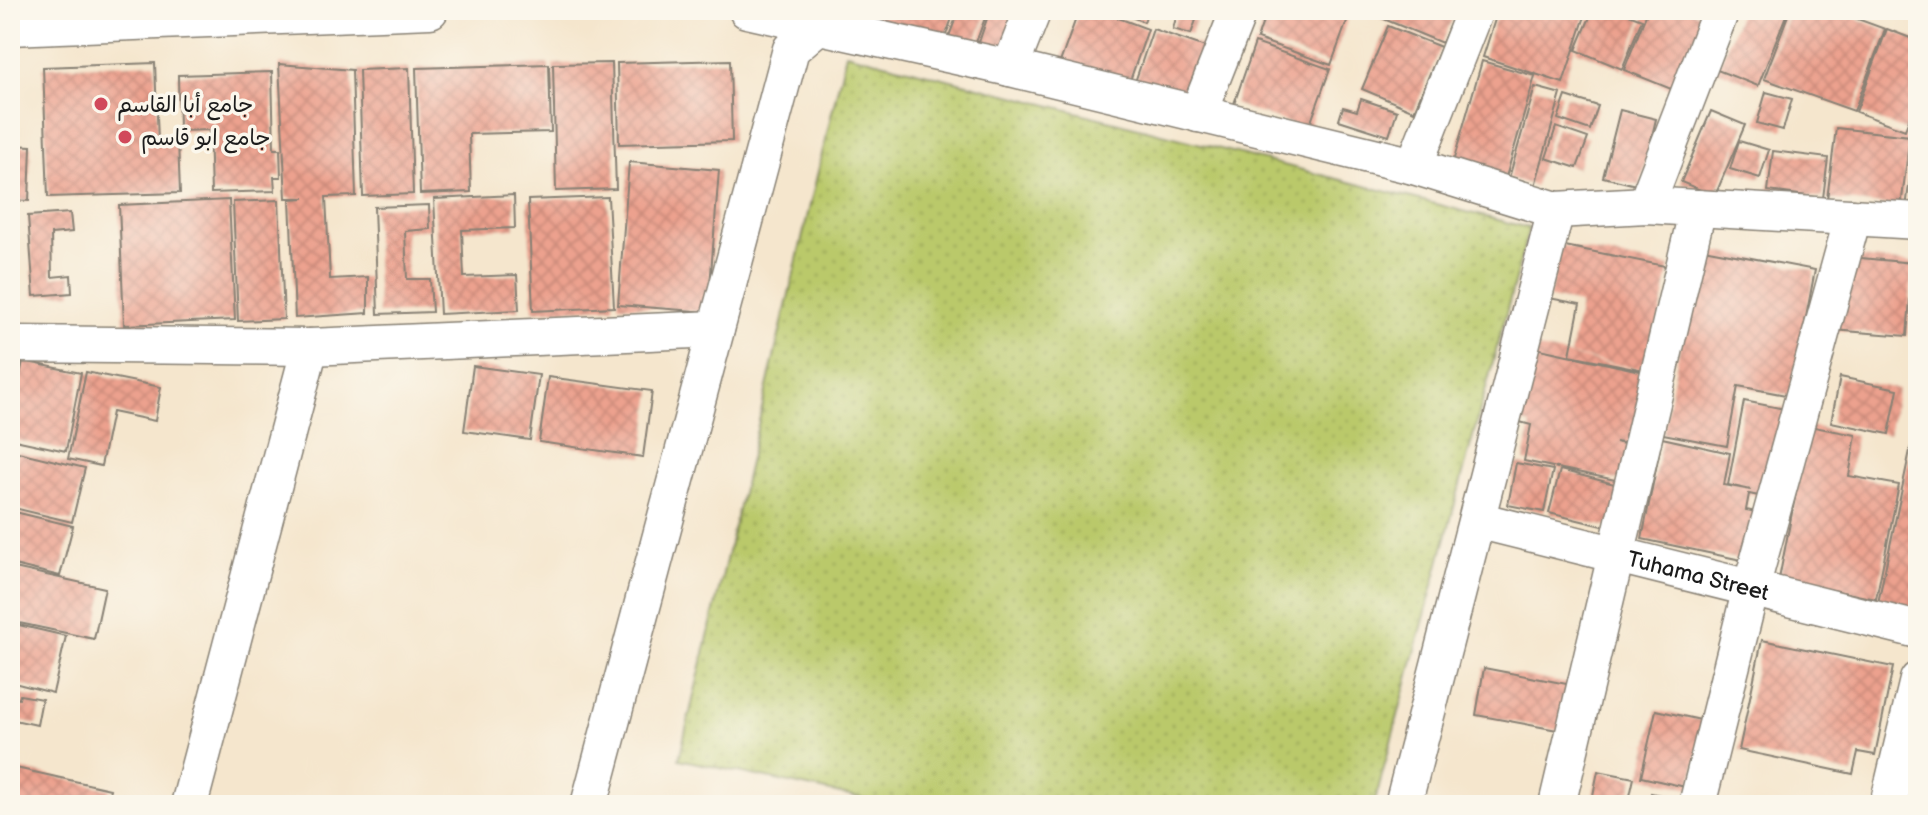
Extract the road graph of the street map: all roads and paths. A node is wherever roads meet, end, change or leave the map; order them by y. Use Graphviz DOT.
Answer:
graph roads {
  1 [pos="430,10"];
  2 [pos="747,10"];
  3 [pos="1033,10"];
  4 [pos="1239,10"];
  5 [pos="1475,10"];
  6 [pos="1721,10"];
  7 [pos="157,15"];
  8 [pos="822,18"];
  9 [pos="10,27"];
  10 [pos="1010,68"];
  11 [pos="1198,114"];
  12 [pos="1414,166"];
  13 [pos="1646,205"];
  14 [pos="1698,208"];
  15 [pos="1556,210"];
  16 [pos="1853,217"];
  17 [pos="1918,221"];
  18 [pos="716,329"];
  19 [pos="10,344"];
  20 [pos="310,347"];
  21 [pos="1477,520"];
  22 [pos="1615,554"];
  23 [pos="1751,588"];
  24 [pos="1918,630"];
  25 [pos="1918,680"];
  26 [pos="189,805"];
  27 [pos="589,805"];
  28 [pos="1403,805"];
  29 [pos="1557,805"];
  30 [pos="1697,805"];
  31 [pos="1888,805"];
  1 -- 7 [label="street"];
  2 -- 8 [label="street"];
  3 -- 10 [label="street"];
  4 -- 11 [label="street"];
  5 -- 12 [label="street"];
  6 -- 13 [label="street"];
  7 -- 9 [label="street"];
  8 -- 10 [label="street"];
  8 -- 18 [label="street"];
  10 -- 11 [label="street"];
  11 -- 12 [label="street"];
  12 -- 15 [label="street"];
  13 -- 14 [label="street"];
  13 -- 15 [label="street"];
  14 -- 16 [label="street"];
  14 -- 22 [label="street"];
  15 -- 21 [label="street"];
  16 -- 17 [label="street"];
  16 -- 23 [label="street"];
  18 -- 20 [label="street"];
  18 -- 27 [label="street"];
  19 -- 20 [label="street"];
  20 -- 26 [label="street"];
  21 -- 22 [label="street, Tuhama Street"];
  21 -- 28 [label="street"];
  22 -- 23 [label="street, Tuhama Street"];
  22 -- 29 [label="street"];
  23 -- 24 [label="street, Tuhama Street"];
  23 -- 30 [label="street"];
  25 -- 31 [label="street"];
}
